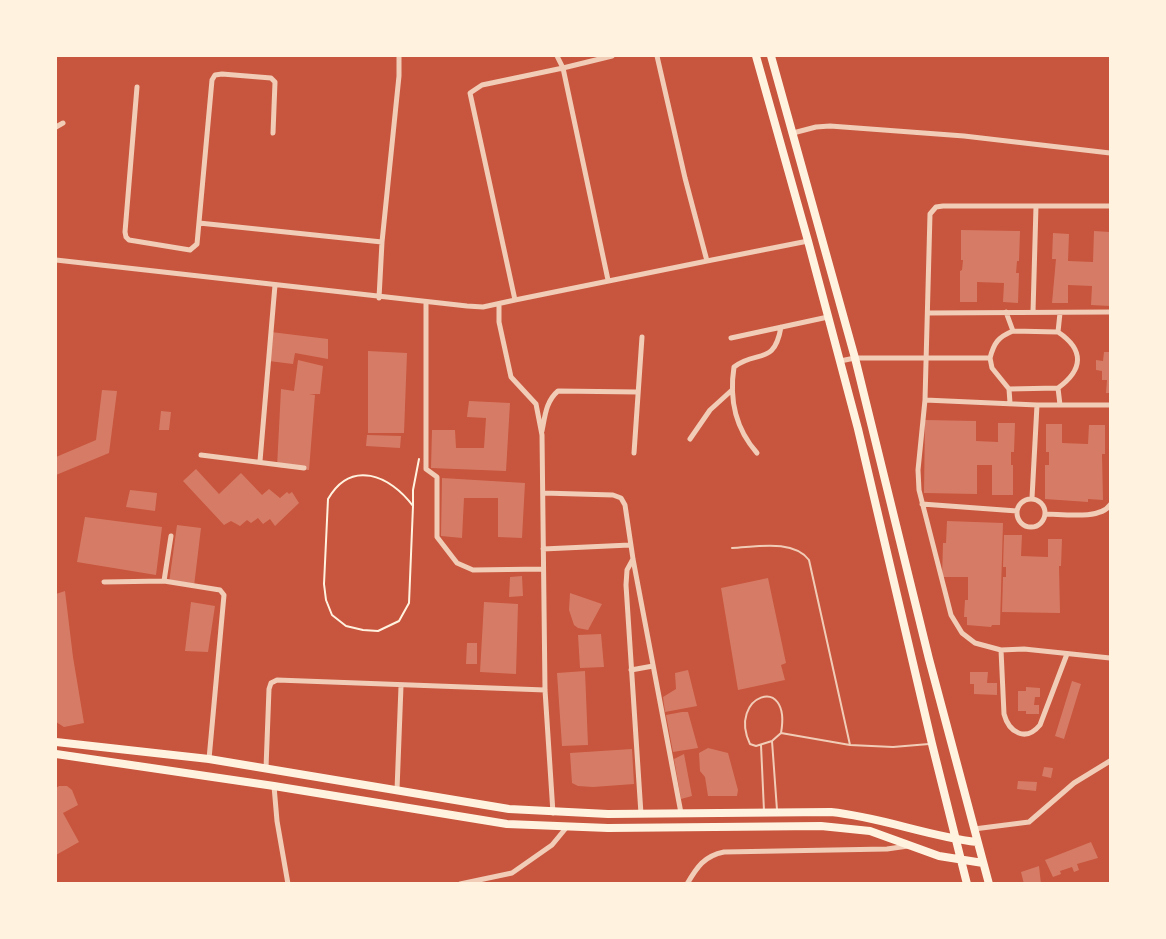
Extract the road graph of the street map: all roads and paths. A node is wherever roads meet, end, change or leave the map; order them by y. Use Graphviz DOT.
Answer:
graph roads {
  1 [pos="399,56"];
  2 [pos="557,56"];
  3 [pos="612,56"];
  4 [pos="657,56"];
  5 [pos="756,56"];
  6 [pos="771,56"];
  7 [pos="563,68"];
  8 [pos="137,87"];
  9 [pos="63,123"];
  10 [pos="56,127"];
  11 [pos="273,133"];
  12 [pos="793,133"];
  13 [pos="1110,153"];
  14 [pos="1036,206"];
  15 [pos="1110,206"];
  16 [pos="199,224"];
  17 [pos="808,241"];
  18 [pos="382,242"];
  19 [pos="56,260"];
  20 [pos="707,261"];
  21 [pos="608,280"];
  22 [pos="275,285"];
  23 [pos="379,298"];
  24 [pos="515,300"];
  25 [pos="426,302"];
  26 [pos="499,304"];
  27 [pos="1006,312"];
  28 [pos="1033,312"];
  29 [pos="1110,312"];
  30 [pos="928,313"];
  31 [pos="1060,313"];
  32 [pos="828,317"];
  33 [pos="781,327"];
  34 [pos="1013,331"];
  35 [pos="1058,332"];
  36 [pos="642,337"];
  37 [pos="731,338"];
  38 [pos="926,357"];
  39 [pos="855,358"];
  40 [pos="990,358"];
  41 [pos="840,361"];
  42 [pos="1058,388"];
  43 [pos="1009,389"];
  44 [pos="732,390"];
  45 [pos="638,392"];
  46 [pos="925,400"];
  47 [pos="1010,404"];
  48 [pos="1037,405"];
  49 [pos="1060,405"];
  50 [pos="1110,405"];
  51 [pos="542,435"];
  52 [pos="690,439"];
  53 [pos="426,450"];
  54 [pos="634,453"];
  55 [pos="757,453"];
  56 [pos="201,455"];
  57 [pos="260,461"];
  58 [pos="304,468"];
  59 [pos="543,493"];
  60 [pos="1032,498"];
  61 [pos="922,504"];
  62 [pos="1110,505"];
  63 [pos="412,506"];
  64 [pos="1017,511"];
  65 [pos="1045,514"];
  66 [pos="171,536"];
  67 [pos="630,545"];
  68 [pos="732,548"];
  69 [pos="543,549"];
  70 [pos="633,559"];
  71 [pos="543,569"];
  72 [pos="165,581"];
  73 [pos="104,582"];
  74 [pos="1001,650"];
  75 [pos="1067,654"];
  76 [pos="1110,658"];
  77 [pos="653,666"];
  78 [pos="632,670"];
  79 [pos="401,686"];
  80 [pos="545,690"];
  81 [pos="781,733"];
  82 [pos="772,741"];
  83 [pos="56,742"];
  84 [pos="932,744"];
  85 [pos="761,745"];
  86 [pos="850,745"];
  87 [pos="56,754"];
  88 [pos="210,759"];
  89 [pos="1110,761"];
  90 [pos="266,768"];
  91 [pos="274,786"];
  92 [pos="397,790"];
  93 [pos="509,809"];
  94 [pos="553,813"];
  95 [pos="681,813"];
  96 [pos="765,813"];
  97 [pos="777,813"];
  98 [pos="641,814"];
  99 [pos="507,824"];
  100 [pos="566,828"];
  101 [pos="974,829"];
  102 [pos="957,839"];
  103 [pos="977,842"];
  104 [pos="908,846"];
  105 [pos="960,860"];
  106 [pos="983,863"];
  107 [pos="289,882"];
  108 [pos="460,884"];
  109 [pos="687,884"];
  110 [pos="967,884"];
  111 [pos="989,884"];
  1 -- 18 [label="street"];
  2 -- 7 [label="street"];
  3 -- 7 [label="street"];
  4 -- 20 [label="street"];
  5 -- 17 [label="main road"];
  6 -- 12 [label="main road"];
  7 -- 21 [label="street"];
  7 -- 24 [label="street"];
  8 -- 16 [label="street"];
  9 -- 10 [label="street"];
  11 -- 16 [label="street"];
  12 -- 13 [label="street"];
  12 -- 39 [label="main road"];
  14 -- 15 [label="street"];
  14 -- 28 [label="street"];
  14 -- 30 [label="street"];
  16 -- 18 [label="street"];
  17 -- 20 [label="street"];
  17 -- 32 [label="main road"];
  18 -- 23 [label="street"];
  19 -- 22 [label="street"];
  20 -- 21 [label="street"];
  21 -- 24 [label="street"];
  22 -- 23 [label="street"];
  22 -- 57 [label="street"];
  23 -- 25 [label="street"];
  24 -- 26 [label="street"];
  25 -- 26 [label="street"];
  25 -- 53 [label="street"];
  26 -- 51 [label="street"];
  27 -- 28 [label="street"];
  27 -- 30 [label="street"];
  27 -- 34 [label="street"];
  28 -- 31 [label="street"];
  29 -- 31 [label="street"];
  30 -- 38 [label="street"];
  31 -- 35 [label="street"];
  32 -- 33 [label="street"];
  32 -- 41 [label="main road"];
  33 -- 37 [label="street"];
  33 -- 44 [label="street"];
  34 -- 35 [label="street"];
  34 -- 40 [label="street"];
  35 -- 42 [label="street"];
  36 -- 45 [label="street"];
  38 -- 39 [label="street"];
  38 -- 40 [label="street"];
  38 -- 46 [label="street"];
  39 -- 41 [label="street"];
  39 -- 101 [label="main road"];
  40 -- 43 [label="street"];
  41 -- 84 [label="main road"];
  42 -- 43 [label="street"];
  42 -- 49 [label="street"];
  43 -- 47 [label="street"];
  44 -- 52 [label="street"];
  44 -- 55 [label="street"];
  45 -- 51 [label="street"];
  45 -- 54 [label="street"];
  46 -- 47 [label="street"];
  46 -- 61 [label="street"];
  47 -- 48 [label="street"];
  48 -- 49 [label="street"];
  48 -- 60 [label="street"];
  49 -- 50 [label="street"];
  51 -- 59 [label="street"];
  53 -- 63 [label="path"];
  53 -- 71 [label="street"];
  56 -- 57 [label="street"];
  57 -- 58 [label="street"];
  59 -- 67 [label="street"];
  59 -- 69 [label="street"];
  60 -- 64 [label="street"];
  60 -- 65 [label="street"];
  61 -- 64 [label="street"];
  61 -- 74 [label="street"];
  62 -- 65 [label="street"];
  63 -- 63 [label="path"];
  64 -- 65 [label="street"];
  66 -- 72 [label="street"];
  67 -- 69 [label="street"];
  67 -- 70 [label="street"];
  68 -- 86 [label="lane"];
  69 -- 71 [label="street"];
  70 -- 77 [label="street"];
  70 -- 78 [label="street"];
  71 -- 80 [label="street"];
  72 -- 73 [label="street"];
  72 -- 88 [label="street"];
  74 -- 75 [label="street"];
  74 -- 75 [label="street"];
  75 -- 76 [label="street"];
  77 -- 78 [label="street"];
  77 -- 95 [label="street"];
  78 -- 98 [label="street"];
  79 -- 80 [label="street"];
  79 -- 90 [label="street"];
  79 -- 92 [label="street"];
  80 -- 94 [label="street"];
  81 -- 82 [label="lane"];
  81 -- 85 [label="lane"];
  81 -- 86 [label="lane"];
  82 -- 85 [label="lane"];
  82 -- 97 [label="lane"];
  83 -- 88 [label="main road"];
  84 -- 86 [label="lane"];
  84 -- 102 [label="main road"];
  85 -- 96 [label="lane"];
  87 -- 91 [label="main road"];
  88 -- 90 [label="main road"];
  89 -- 101 [label="street"];
  90 -- 92 [label="main road"];
  91 -- 99 [label="main road"];
  91 -- 107 [label="street"];
  92 -- 93 [label="main road"];
  93 -- 94 [label="main road"];
  93 -- 99 [label="main road"];
  94 -- 98 [label="main road"];
  95 -- 96 [label="main road"];
  95 -- 98 [label="main road"];
  96 -- 97 [label="main road"];
  97 -- 102 [label="main road"];
  99 -- 100 [label="main road"];
  100 -- 104 [label="main road"];
  100 -- 108 [label="street"];
  101 -- 103 [label="main road"];
  102 -- 103 [label="main road"];
  102 -- 105 [label="main road"];
  103 -- 106 [label="main road"];
  104 -- 105 [label="main road"];
  104 -- 109 [label="street"];
  105 -- 106 [label="main road"];
  105 -- 110 [label="main road"];
  106 -- 111 [label="main road"];
}
